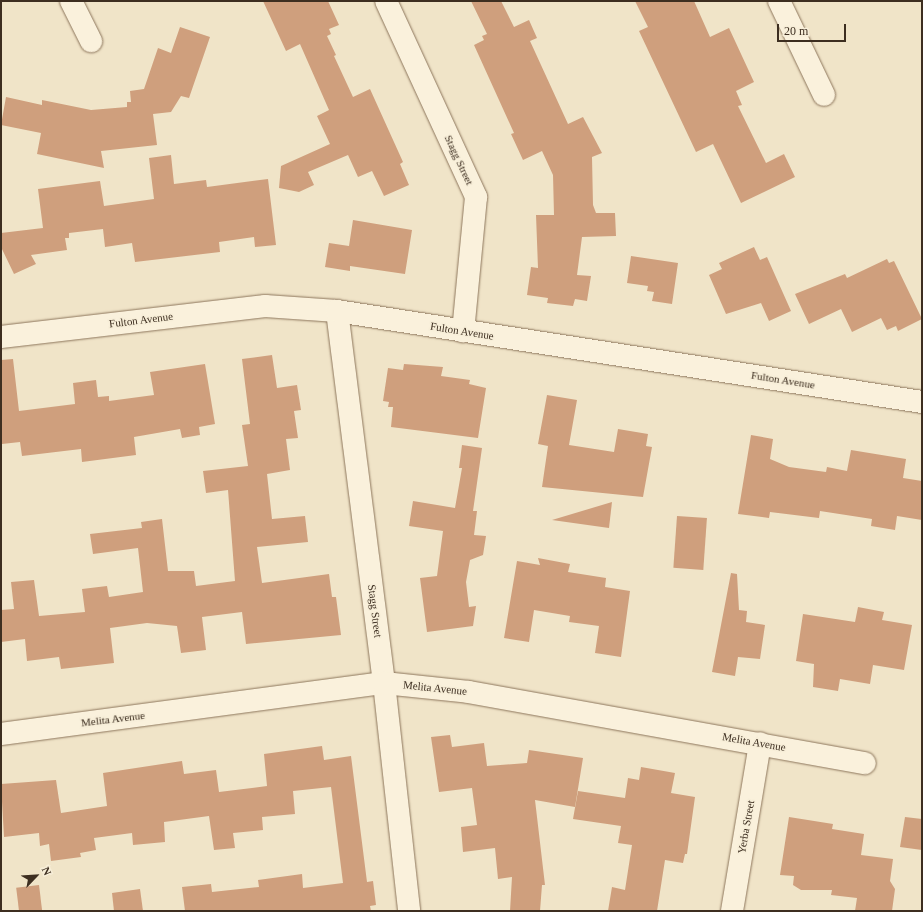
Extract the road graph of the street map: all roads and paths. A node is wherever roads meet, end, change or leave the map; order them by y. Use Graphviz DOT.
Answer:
graph roads {
  1 [pos="71,1"];
  2 [pos="386,1"];
  3 [pos="780,1"];
  4 [pos="92,41"];
  5 [pos="824,95"];
  6 [pos="337,311"];
  7 [pos="463,331"];
  8 [pos="1,337"];
  9 [pos="922,402"];
  10 [pos="384,683"];
  11 [pos="1,734"];
  12 [pos="760,743"];
  13 [pos="865,763"];
  14 [pos="409,911"];
  15 [pos="732,911"];
  1 -- 4 [label="street"];
  2 -- 7 [label="street, Stagg Street"];
  3 -- 5 [label="street"];
  6 -- 7 [label="street, Fulton Avenue"];
  6 -- 8 [label="street, Fulton Avenue"];
  6 -- 10 [label="street, Stagg Street"];
  7 -- 9 [label="street, Fulton Avenue"];
  10 -- 11 [label="street, Melita Avenue"];
  10 -- 12 [label="street, Melita Avenue"];
  10 -- 14 [label="street, Stagg Street"];
  12 -- 13 [label="street, Melita Avenue"];
  12 -- 15 [label="street, Yerba Street"];
}
